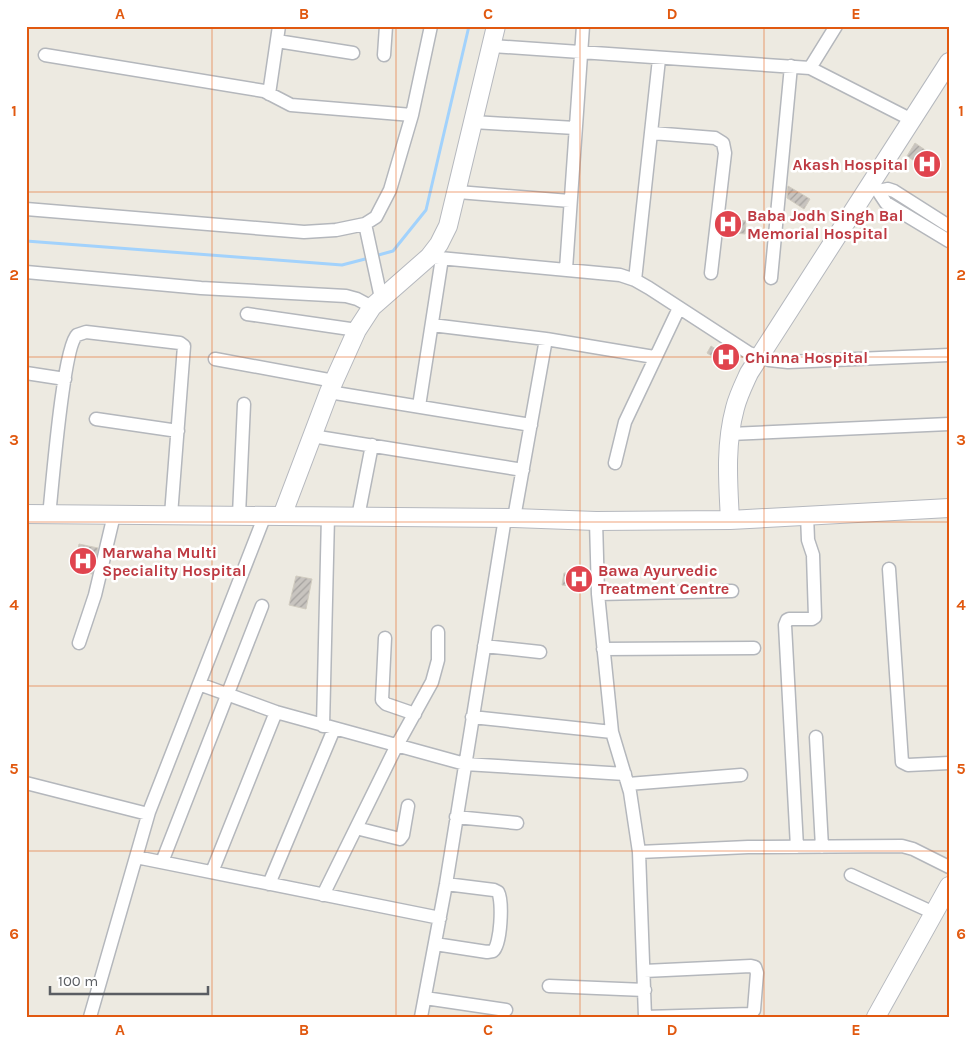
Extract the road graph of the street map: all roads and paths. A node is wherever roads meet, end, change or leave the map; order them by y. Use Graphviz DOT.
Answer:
graph roads {
  1 [pos="278,26"];
  2 [pos="386,26"];
  3 [pos="432,26"];
  4 [pos="496,26"];
  5 [pos="582,26"];
  6 [pos="836,26"];
  7 [pos="276,41"];
  8 [pos="492,46"];
  9 [pos="353,53"];
  10 [pos="581,53"];
  11 [pos="45,55"];
  12 [pos="384,55"];
  13 [pos="659,59"];
  14 [pos="949,62"];
  15 [pos="791,66"];
  16 [pos="810,68"];
  17 [pos="269,94"];
  18 [pos="412,115"];
  19 [pos="912,120"];
  20 [pos="473,122"];
  21 [pos="575,128"];
  22 [pos="652,133"];
  23 [pos="873,188"];
  24 [pos="458,192"];
  25 [pos="570,201"];
  26 [pos="26,209"];
  27 [pos="365,224"];
  28 [pos="947,230"];
  29 [pos="436,258"];
  30 [pos="566,269"];
  31 [pos="26,272"];
  32 [pos="711,273"];
  33 [pos="771,278"];
  34 [pos="635,280"];
  35 [pos="376,296"];
  36 [pos="679,308"];
  37 [pos="247,314"];
  38 [pos="432,325"];
  39 [pos="357,330"];
  40 [pos="546,339"];
  41 [pos="949,355"];
  42 [pos="654,357"];
  43 [pos="759,358"];
  44 [pos="215,359"];
  45 [pos="26,373"];
  46 [pos="65,379"];
  47 [pos="331,386"];
  48 [pos="244,404"];
  49 [pos="419,406"];
  50 [pos="96,419"];
  51 [pos="949,424"];
  52 [pos="531,425"];
  53 [pos="178,431"];
  54 [pos="730,434"];
  55 [pos="312,436"];
  56 [pos="372,445"];
  57 [pos="615,463"];
  58 [pos="523,470"];
  59 [pos="949,508"];
  60 [pos="26,514"];
  61 [pos="114,515"];
  62 [pos="171,515"];
  63 [pos="239,515"];
  64 [pos="49,516"];
  65 [pos="273,516"];
  66 [pos="328,516"];
  67 [pos="358,516"];
  68 [pos="807,516"];
  69 [pos="510,518"];
  70 [pos="730,520"];
  71 [pos="596,521"];
  72 [pos="889,569"];
  73 [pos="732,591"];
  74 [pos="598,594"];
  75 [pos="262,606"];
  76 [pos="438,632"];
  77 [pos="385,638"];
  78 [pos="79,644"];
  79 [pos="484,646"];
  80 [pos="603,648"];
  81 [pos="754,648"];
  82 [pos="540,652"];
  83 [pos="199,684"];
  84 [pos="226,695"];
  85 [pos="276,712"];
  86 [pos="415,714"];
  87 [pos="472,717"];
  88 [pos="329,728"];
  89 [pos="612,732"];
  90 [pos="816,737"];
  91 [pos="396,747"];
  92 [pos="949,763"];
  93 [pos="465,764"];
  94 [pos="741,775"];
  95 [pos="626,779"];
  96 [pos="26,783"];
  97 [pos="408,806"];
  98 [pos="148,814"];
  99 [pos="456,817"];
  100 [pos="517,823"];
  101 [pos="356,828"];
  102 [pos="797,847"];
  103 [pos="822,847"];
  104 [pos="639,852"];
  105 [pos="136,857"];
  106 [pos="162,862"];
  107 [pos="949,867"];
  108 [pos="212,872"];
  109 [pos="851,875"];
  110 [pos="270,884"];
  111 [pos="446,884"];
  112 [pos="949,886"];
  113 [pos="323,895"];
  114 [pos="934,912"];
  115 [pos="440,918"];
  116 [pos="435,944"];
  117 [pos="644,971"];
  118 [pos="549,986"];
  119 [pos="645,990"];
  120 [pos="425,998"];
  121 [pos="506,1010"];
  122 [pos="479,1011"];
  123 [pos="90,1017"];
  124 [pos="421,1017"];
  125 [pos="645,1017"];
  126 [pos="876,1017"];
  1 -- 7 [label="street"];
  2 -- 12 [label="street"];
  3 -- 18 [label="street"];
  4 -- 8 [label="main road"];
  5 -- 10 [label="street"];
  6 -- 16 [label="street"];
  7 -- 9 [label="street"];
  7 -- 17 [label="street"];
  8 -- 10 [label="street"];
  8 -- 20 [label="main road"];
  10 -- 13 [label="street"];
  10 -- 21 [label="street"];
  11 -- 17 [label="street"];
  13 -- 15 [label="street"];
  13 -- 22 [label="street"];
  14 -- 19 [label="main road"];
  15 -- 16 [label="street"];
  15 -- 33 [label="street"];
  16 -- 19 [label="street"];
  17 -- 18 [label="street"];
  18 -- 27 [label="street"];
  19 -- 23 [label="main road"];
  20 -- 21 [label="street"];
  20 -- 24 [label="main road"];
  21 -- 25 [label="street"];
  22 -- 32 [label="street"];
  22 -- 34 [label="street"];
  23 -- 28 [label="street"];
  23 -- 43 [label="main road"];
  24 -- 25 [label="street"];
  24 -- 29 [label="main road"];
  25 -- 30 [label="street"];
  26 -- 27 [label="street"];
  27 -- 35 [label="street"];
  29 -- 30 [label="street"];
  29 -- 35 [label="main road"];
  29 -- 38 [label="street"];
  30 -- 34 [label="street"];
  31 -- 35 [label="street"];
  34 -- 36 [label="street"];
  35 -- 39 [label="main road"];
  36 -- 42 [label="street"];
  36 -- 43 [label="street"];
  37 -- 39 [label="street"];
  38 -- 40 [label="street"];
  38 -- 49 [label="street"];
  39 -- 47 [label="main road"];
  40 -- 42 [label="street"];
  40 -- 52 [label="street"];
  41 -- 43 [label="street"];
  42 -- 57 [label="street"];
  43 -- 54 [label="main road"];
  44 -- 47 [label="street"];
  45 -- 46 [label="street"];
  46 -- 53 [label="street"];
  46 -- 64 [label="street"];
  47 -- 49 [label="street"];
  47 -- 55 [label="main road"];
  48 -- 63 [label="street"];
  49 -- 52 [label="street"];
  50 -- 53 [label="street"];
  51 -- 54 [label="street"];
  52 -- 58 [label="street"];
  53 -- 62 [label="street"];
  54 -- 70 [label="main road"];
  55 -- 56 [label="street"];
  55 -- 65 [label="main road"];
  56 -- 58 [label="street"];
  56 -- 67 [label="street"];
  58 -- 69 [label="street"];
  59 -- 68 [label="main road"];
  60 -- 64 [label="main road"];
  61 -- 62 [label="main road"];
  61 -- 64 [label="main road"];
  61 -- 78 [label="street"];
  62 -- 63 [label="main road"];
  63 -- 65 [label="main road"];
  65 -- 66 [label="main road"];
  65 -- 83 [label="street"];
  66 -- 67 [label="main road"];
  66 -- 88 [label="street"];
  67 -- 69 [label="main road"];
  68 -- 70 [label="main road"];
  68 -- 102 [label="street"];
  69 -- 71 [label="main road"];
  69 -- 79 [label="street"];
  70 -- 71 [label="main road"];
  71 -- 74 [label="street"];
  72 -- 92 [label="street"];
  73 -- 74 [label="street"];
  74 -- 80 [label="street"];
  75 -- 84 [label="street"];
  76 -- 86 [label="street"];
  77 -- 86 [label="street"];
  79 -- 82 [label="street"];
  79 -- 87 [label="street"];
  80 -- 81 [label="street"];
  80 -- 89 [label="street"];
  83 -- 84 [label="street"];
  83 -- 98 [label="street"];
  84 -- 85 [label="street"];
  84 -- 106 [label="street"];
  85 -- 88 [label="street"];
  85 -- 108 [label="street"];
  86 -- 91 [label="street"];
  87 -- 89 [label="street"];
  87 -- 93 [label="street"];
  88 -- 91 [label="street"];
  88 -- 110 [label="street"];
  89 -- 95 [label="street"];
  90 -- 103 [label="street"];
  91 -- 93 [label="street"];
  91 -- 101 [label="street"];
  93 -- 95 [label="street"];
  93 -- 99 [label="street"];
  94 -- 95 [label="street"];
  95 -- 104 [label="street"];
  96 -- 98 [label="street"];
  97 -- 101 [label="street"];
  98 -- 105 [label="street"];
  99 -- 100 [label="street"];
  99 -- 111 [label="street"];
  101 -- 113 [label="street"];
  102 -- 103 [label="street"];
  102 -- 104 [label="street"];
  103 -- 107 [label="street"];
  104 -- 117 [label="street"];
  105 -- 106 [label="street"];
  105 -- 123 [label="street"];
  106 -- 108 [label="street"];
  108 -- 110 [label="street"];
  109 -- 114 [label="street"];
  110 -- 113 [label="street"];
  111 -- 115 [label="street"];
  111 -- 116 [label="street"];
  112 -- 114 [label="main road"];
  113 -- 115 [label="street"];
  114 -- 126 [label="main road"];
  115 -- 116 [label="street"];
  116 -- 120 [label="street"];
  117 -- 119 [label="street"];
  117 -- 125 [label="street"];
  118 -- 119 [label="street"];
  119 -- 125 [label="street"];
  120 -- 122 [label="street"];
  120 -- 124 [label="street"];
  121 -- 122 [label="street"];
}
